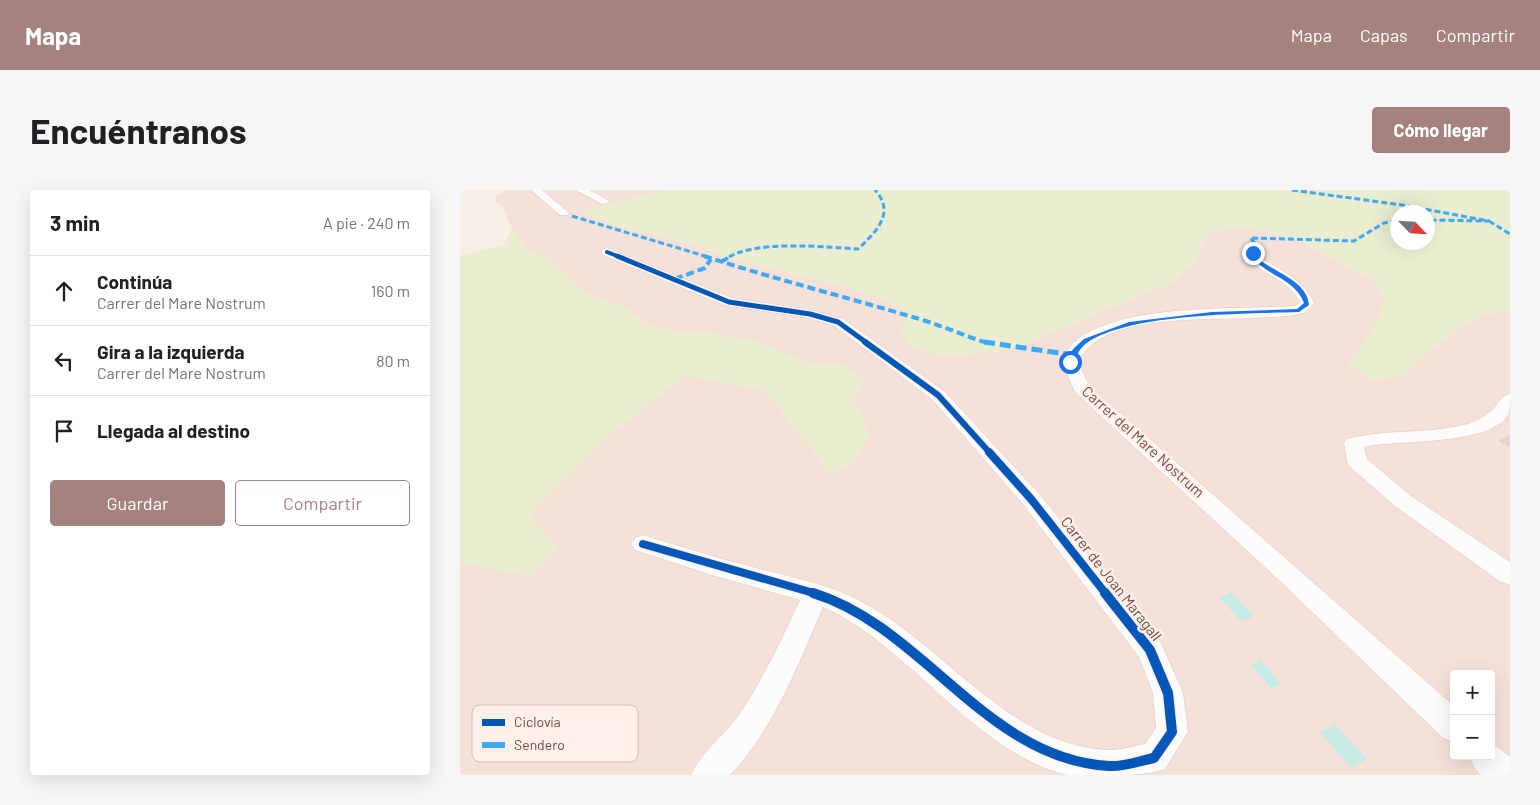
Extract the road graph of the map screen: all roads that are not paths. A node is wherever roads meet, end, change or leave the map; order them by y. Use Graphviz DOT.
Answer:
graph roads {
  1 [pos="536,190"];
  2 [pos="581,190"];
  3 [pos="606,202"];
  4 [pos="564,213"];
  5 [pos="1255,243"];
  6 [pos="607,252"];
  7 [pos="1510,399"];
  8 [pos="643,544"];
  9 [pos="1510,575"];
  10 [pos="816,594"];
  11 [pos="1450,723"];
  12 [pos="1489,760"];
  13 [pos="708,775"];
  14 [pos="1505,775"];
  1 -- 4 [label="street"];
  2 -- 3 [label="street"];
  5 -- 11 [label="street, Carrer del Mare Nostrum"];
  6 -- 10 [label="street, Carrer de Joan Maragall"];
  7 -- 9 [label="street"];
  8 -- 10 [label="street, Carrer de Joan Maragall"];
  10 -- 13 [label="street"];
  12 -- 14 [label="street"];
}
